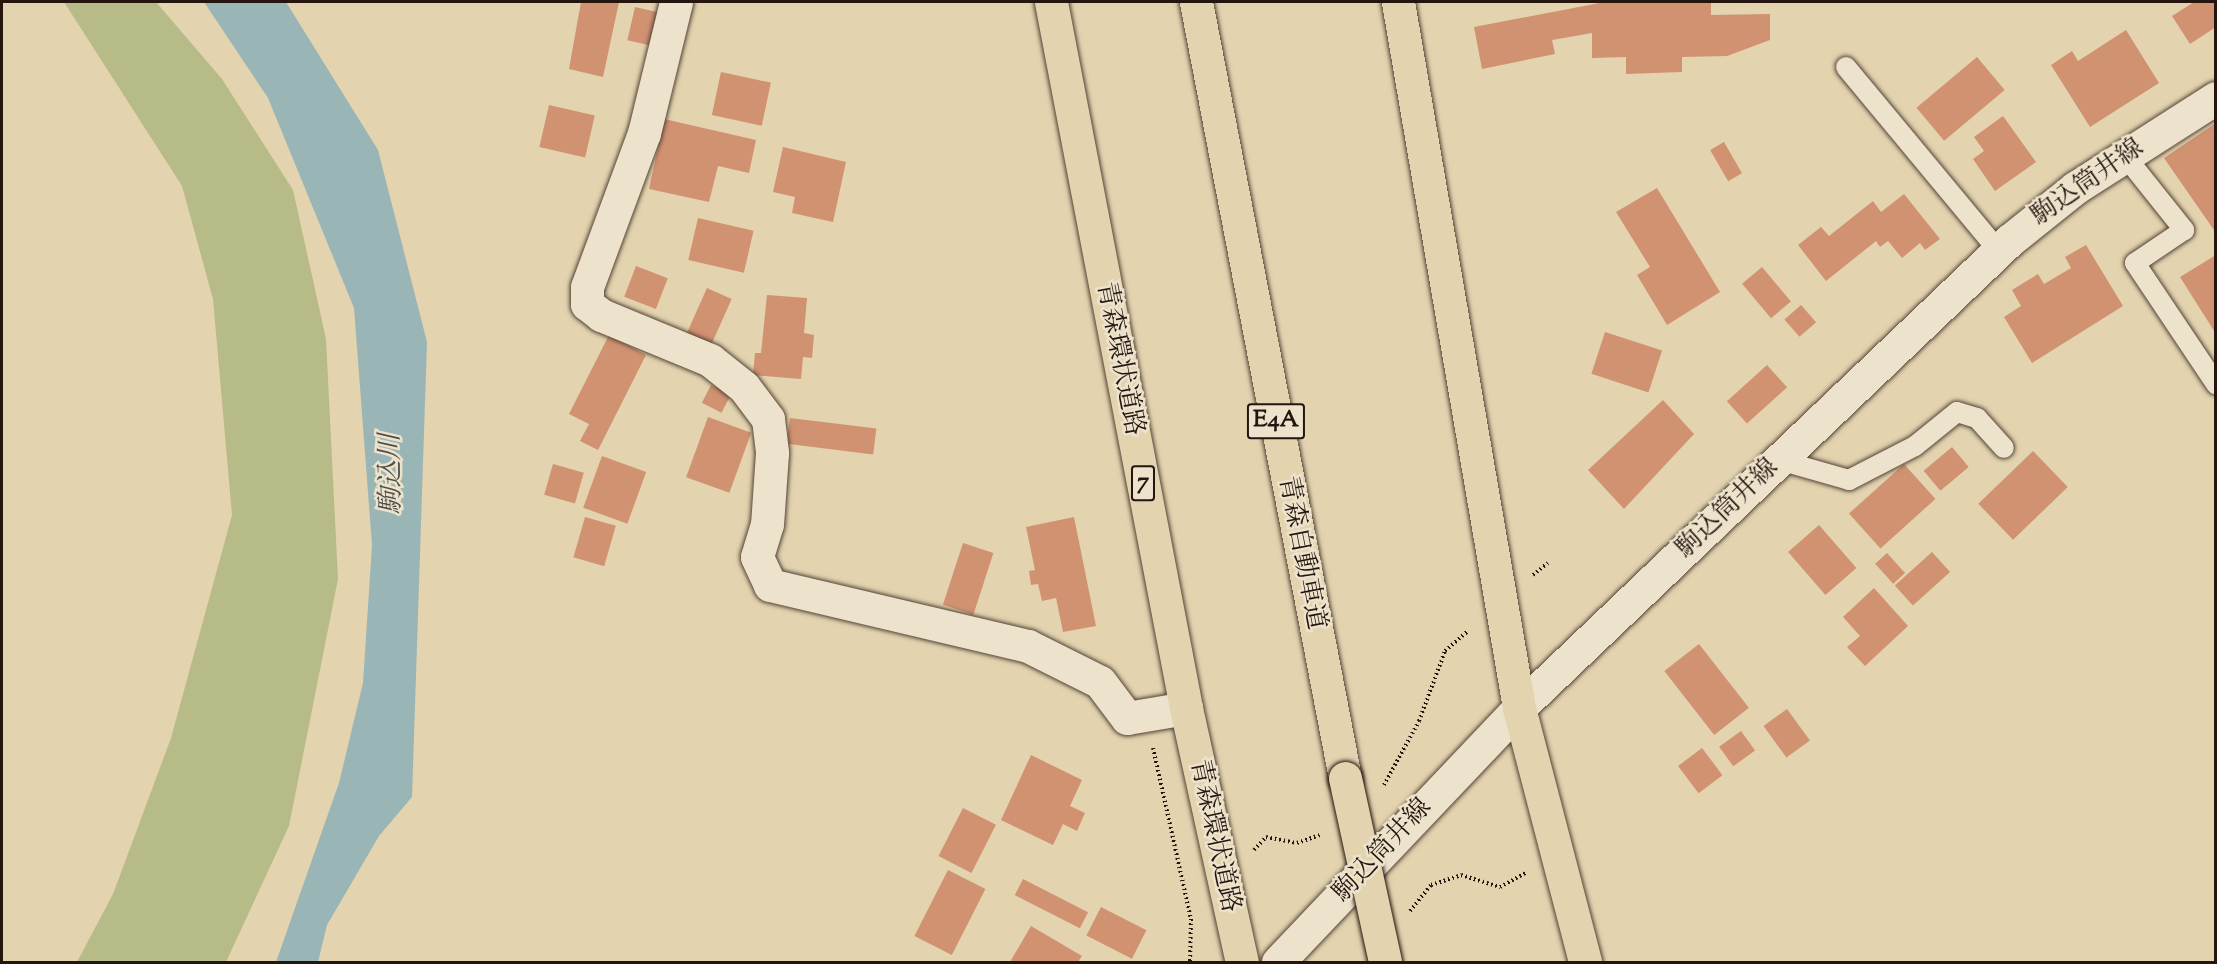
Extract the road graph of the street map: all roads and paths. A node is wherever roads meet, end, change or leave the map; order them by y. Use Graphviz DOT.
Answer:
graph roads {
  1 [pos="676,2"];
  2 [pos="1051,2"];
  3 [pos="1196,2"];
  4 [pos="1398,2"];
  5 [pos="1846,67"];
  6 [pos="2216,98"];
  7 [pos="2125,156"];
  8 [pos="1999,251"];
  9 [pos="2216,384"];
  10 [pos="2004,448"];
  11 [pos="1779,460"];
  12 [pos="1186,708"];
  13 [pos="1519,708"];
  14 [pos="1145,715"];
  15 [pos="1557,854"];
  16 [pos="1403,920"];
  17 [pos="1190,963"];
  18 [pos="1242,963"];
  19 [pos="1278,963"];
  20 [pos="1384,963"];
  21 [pos="1585,963"];
  1 -- 14 [label="main road"];
  2 -- 12 [label="highway, 青森環状道路 / 7"];
  3 -- 20 [label="highway, 青森自動車道 / E4A, bridge"];
  4 -- 13 [label="highway"];
  5 -- 8 [label="lane"];
  6 -- 7 [label="main road, 駒込筒井線"];
  7 -- 8 [label="main road, 駒込筒井線"];
  7 -- 9 [label="lane"];
  8 -- 11 [label="main road, 駒込筒井線"];
  10 -- 11 [label="lane"];
  11 -- 13 [label="main road, 駒込筒井線"];
  12 -- 14 [label="main road"];
  12 -- 18 [label="highway, 青森環状道路 / 7"];
  13 -- 15 [label="highway"];
  13 -- 19 [label="main road, 駒込筒井線"];
  14 -- 17 [label="path"];
  15 -- 16 [label="path"];
  15 -- 21 [label="highway"];
}
